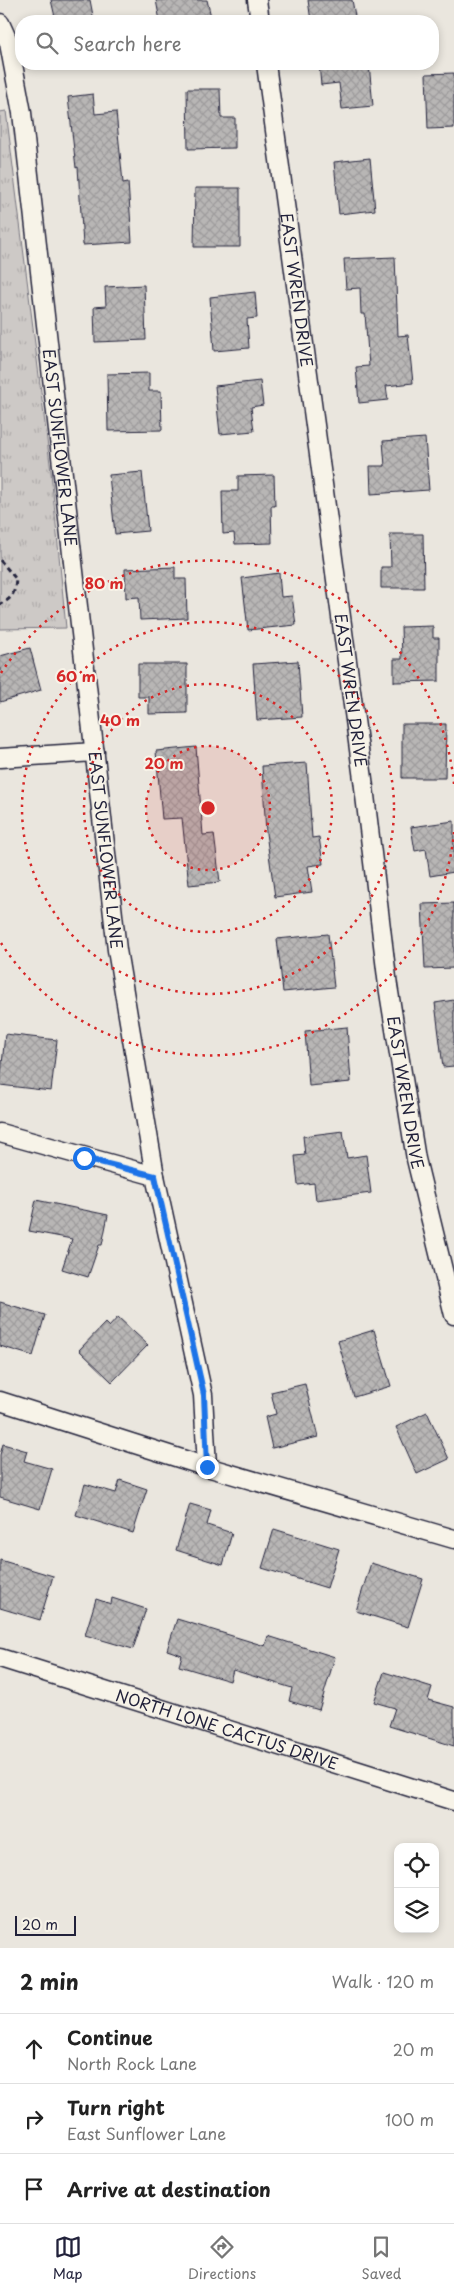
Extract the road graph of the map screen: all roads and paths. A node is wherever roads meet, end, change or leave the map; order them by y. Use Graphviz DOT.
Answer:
graph roads {
  1 [pos="257,0"];
  2 [pos="259,15"];
  3 [pos="0,23"];
  4 [pos="267,70"];
  5 [pos="0,560"];
  6 [pos="0,604"];
  7 [pos="94,752"];
  8 [pos="0,758"];
  9 [pos="0,1133"];
  10 [pos="155,1176"];
  11 [pos="454,1315"];
  12 [pos="0,1401"];
  13 [pos="207,1467"];
  14 [pos="454,1539"];
  15 [pos="0,1658"];
  16 [pos="454,1801"];
  1 -- 2 [label="street"];
  3 -- 7 [label="street, EAST SUNFLOWER LANE"];
  4 -- 11 [label="street, EAST WREN DRIVE"];
  5 -- 6 [label="path"];
  7 -- 8 [label="street"];
  7 -- 10 [label="street, EAST SUNFLOWER LANE"];
  9 -- 10 [label="street"];
  10 -- 13 [label="street, EAST SUNFLOWER LANE"];
  12 -- 13 [label="street"];
  13 -- 14 [label="street"];
  15 -- 16 [label="street, NORTH LONE CACTUS DRIVE"];
}
